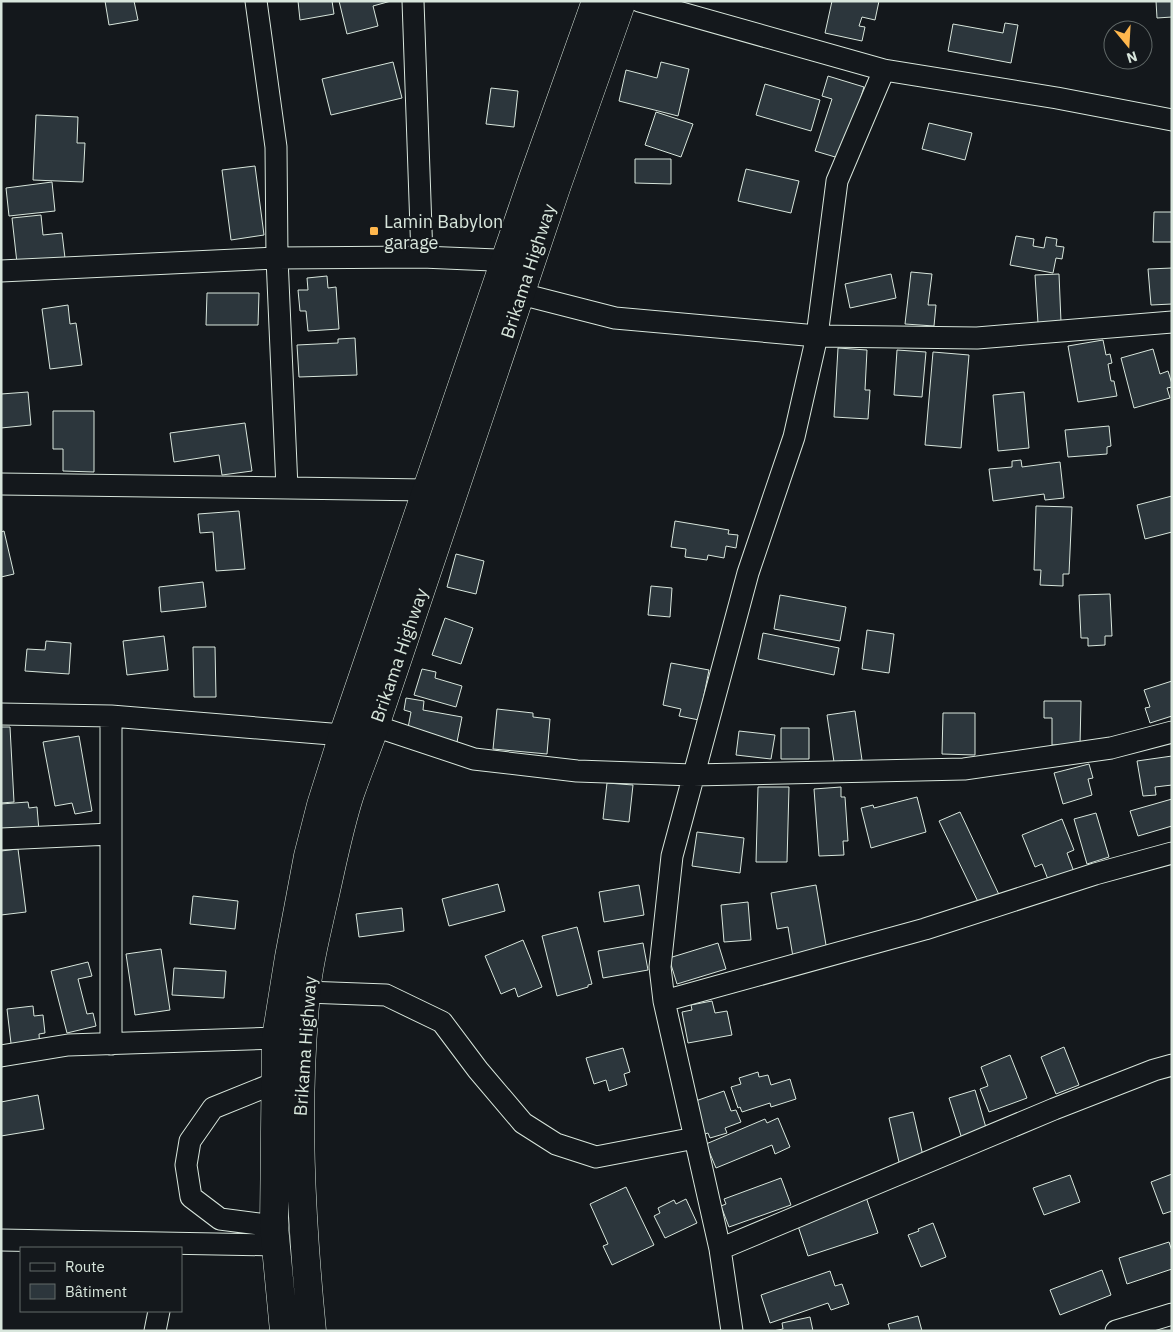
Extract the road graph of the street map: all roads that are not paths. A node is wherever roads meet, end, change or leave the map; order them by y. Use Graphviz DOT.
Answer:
graph roads {
  1 [pos="256,1"];
  2 [pos="413,1"];
  3 [pos="596,1"];
  4 [pos="622,1"];
  5 [pos="639,1"];
  6 [pos="884,70"];
  7 [pos="1172,120"];
  8 [pos="544,185"];
  9 [pos="422,257"];
  10 [pos="277,258"];
  11 [pos="518,261"];
  12 [pos="1,271"];
  13 [pos="521,294"];
  14 [pos="1172,322"];
  15 [pos="817,336"];
  16 [pos="1,484"];
  17 [pos="287,488"];
  18 [pos="426,490"];
  19 [pos="1,714"];
  20 [pos="111,716"];
  21 [pos="375,726"];
  22 [pos="1172,732"];
  23 [pos="343,735"];
  24 [pos="693,775"];
  25 [pos="111,834"];
  26 [pos="1,839"];
  27 [pos="1172,853"];
  28 [pos="306,992"];
  29 [pos="664,1001"];
  30 [pos="276,1038"];
  31 [pos="111,1044"];
  32 [pos="1,1056"];
  33 [pos="1172,1065"];
  34 [pos="274,1083"];
  35 [pos="696,1138"];
  36 [pos="275,1236"];
  37 [pos="1,1240"];
  38 [pos="170,1246"];
  39 [pos="720,1249"];
  40 [pos="159,1312"];
  41 [pos="1172,1314"];
  42 [pos="155,1331"];
  43 [pos="284,1331"];
  44 [pos="312,1331"];
  45 [pos="732,1331"];
  46 [pos="1116,1331"];
  1 -- 10 [label="street"];
  2 -- 9 [label="street"];
  3 -- 8 [label="highway, Brikama Highway"];
  4 -- 8 [label="highway, Brikama Highway"];
  5 -- 6 [label="street"];
  6 -- 7 [label="street"];
  6 -- 15 [label="street"];
  8 -- 11 [label="highway, Brikama Highway"];
  9 -- 10 [label="street"];
  9 -- 11 [label="street"];
  10 -- 12 [label="street"];
  10 -- 17 [label="street"];
  11 -- 13 [label="highway, Brikama Highway"];
  11 -- 18 [label="highway, Brikama Highway"];
  13 -- 15 [label="street"];
  13 -- 21 [label="highway, Brikama Highway"];
  14 -- 15 [label="street"];
  15 -- 24 [label="street"];
  16 -- 17 [label="street"];
  17 -- 18 [label="street"];
  18 -- 23 [label="highway, Brikama Highway"];
  19 -- 20 [label="street"];
  20 -- 23 [label="street"];
  20 -- 25 [label="street"];
  21 -- 24 [label="street"];
  21 -- 28 [label="highway, Brikama Highway"];
  22 -- 24 [label="street"];
  23 -- 30 [label="highway, Brikama Highway"];
  24 -- 29 [label="street"];
  25 -- 26 [label="street"];
  25 -- 31 [label="street"];
  27 -- 29 [label="street"];
  28 -- 35 [label="street"];
  28 -- 44 [label="highway, Brikama Highway"];
  29 -- 35 [label="street"];
  30 -- 31 [label="street"];
  30 -- 34 [label="highway, Brikama Highway"];
  31 -- 32 [label="street"];
  33 -- 39 [label="street"];
  34 -- 36 [label="highway, Brikama Highway"];
  34 -- 36 [label="street"];
  35 -- 39 [label="street"];
  36 -- 38 [label="street"];
  36 -- 43 [label="highway, Brikama Highway"];
  37 -- 38 [label="street"];
  39 -- 45 [label="street"];
  40 -- 42 [label="street"];
  41 -- 46 [label="street"];
}
